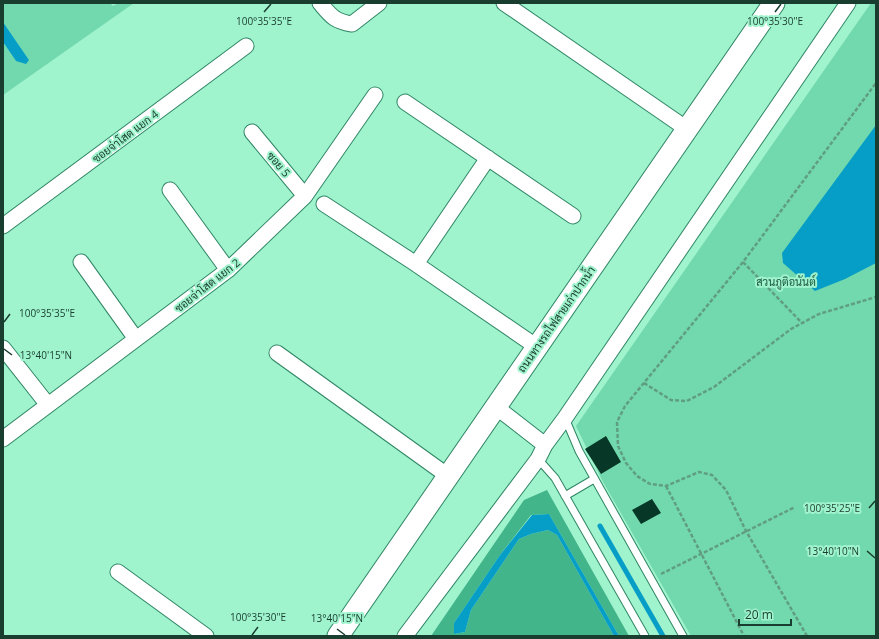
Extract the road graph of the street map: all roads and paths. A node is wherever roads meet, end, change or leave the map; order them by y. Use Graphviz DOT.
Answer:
graph roads {
  1 [pos="320,3"];
  2 [pos="379,3"];
  3 [pos="504,3"];
  4 [pos="848,3"];
  5 [pos="767,5"];
  6 [pos="246,46"];
  7 [pos="876,83"];
  8 [pos="374,95"];
  9 [pos="405,102"];
  10 [pos="687,129"];
  11 [pos="252,132"];
  12 [pos="488,158"];
  13 [pos="170,190"];
  14 [pos="305,196"];
  15 [pos="324,204"];
  16 [pos="573,216"];
  17 [pos="3,226"];
  18 [pos="81,262"];
  19 [pos="743,262"];
  20 [pos="416,264"];
  21 [pos="228,270"];
  22 [pos="876,297"];
  23 [pos="802,323"];
  24 [pos="136,339"];
  25 [pos="537,347"];
  26 [pos="3,348"];
  27 [pos="277,353"];
  28 [pos="644,382"];
  29 [pos="48,405"];
  30 [pos="496,407"];
  31 [pos="565,418"];
  32 [pos="3,439"];
  33 [pos="545,445"];
  34 [pos="538,459"];
  35 [pos="448,476"];
  36 [pos="594,478"];
  37 [pos="666,486"];
  38 [pos="565,496"];
  39 [pos="794,507"];
  40 [pos="746,531"];
  41 [pos="701,554"];
  42 [pos="118,572"];
  43 [pos="650,579"];
  44 [pos="206,636"];
  45 [pos="338,636"];
  46 [pos="405,636"];
  47 [pos="645,636"];
  48 [pos="683,636"];
  49 [pos="744,636"];
  50 [pos="807,636"];
  1 -- 2 [label="street"];
  3 -- 10 [label="street"];
  4 -- 31 [label="street"];
  5 -- 10 [label="main road, ถนนทางรถไฟสายเก่าปากน้ำ"];
  6 -- 17 [label="street, ซอยจ่าโสด แยก 4"];
  7 -- 19 [label="path"];
  8 -- 14 [label="street, ซอยจ่าโสด แยก 2"];
  9 -- 12 [label="street"];
  10 -- 25 [label="main road, ถนนทางรถไฟสายเก่าปากน้ำ"];
  11 -- 14 [label="street, ซอย 5"];
  12 -- 16 [label="street"];
  12 -- 20 [label="street"];
  13 -- 21 [label="street"];
  14 -- 21 [label="street, ซอยจ่าโสด แยก 2"];
  15 -- 20 [label="street"];
  18 -- 24 [label="street"];
  19 -- 23 [label="path"];
  19 -- 28 [label="path"];
  20 -- 25 [label="street"];
  21 -- 24 [label="street, ซอยจ่าโสด แยก 2"];
  22 -- 23 [label="path"];
  23 -- 28 [label="path"];
  24 -- 29 [label="street, ซอยจ่าโสด แยก 2"];
  25 -- 30 [label="main road, ถนนทางรถไฟสายเก่าปากน้ำ"];
  26 -- 29 [label="street"];
  27 -- 35 [label="street"];
  28 -- 37 [label="path"];
  29 -- 32 [label="street, ซอยจ่าโสด แยก 2"];
  30 -- 33 [label="street"];
  30 -- 35 [label="main road, ถนนทางรถไฟสายเก่าปากน้ำ"];
  31 -- 33 [label="street"];
  31 -- 36 [label="lane"];
  33 -- 34 [label="street"];
  34 -- 38 [label="lane"];
  34 -- 46 [label="street"];
  35 -- 45 [label="main road, ถนนทางรถไฟสายเก่าปากน้ำ"];
  36 -- 38 [label="lane"];
  36 -- 43 [label="lane"];
  37 -- 40 [label="path"];
  37 -- 41 [label="path"];
  38 -- 47 [label="lane"];
  39 -- 40 [label="path"];
  40 -- 41 [label="path"];
  40 -- 50 [label="path"];
  41 -- 43 [label="path"];
  41 -- 49 [label="path"];
  42 -- 44 [label="street"];
  43 -- 48 [label="lane"];
}
